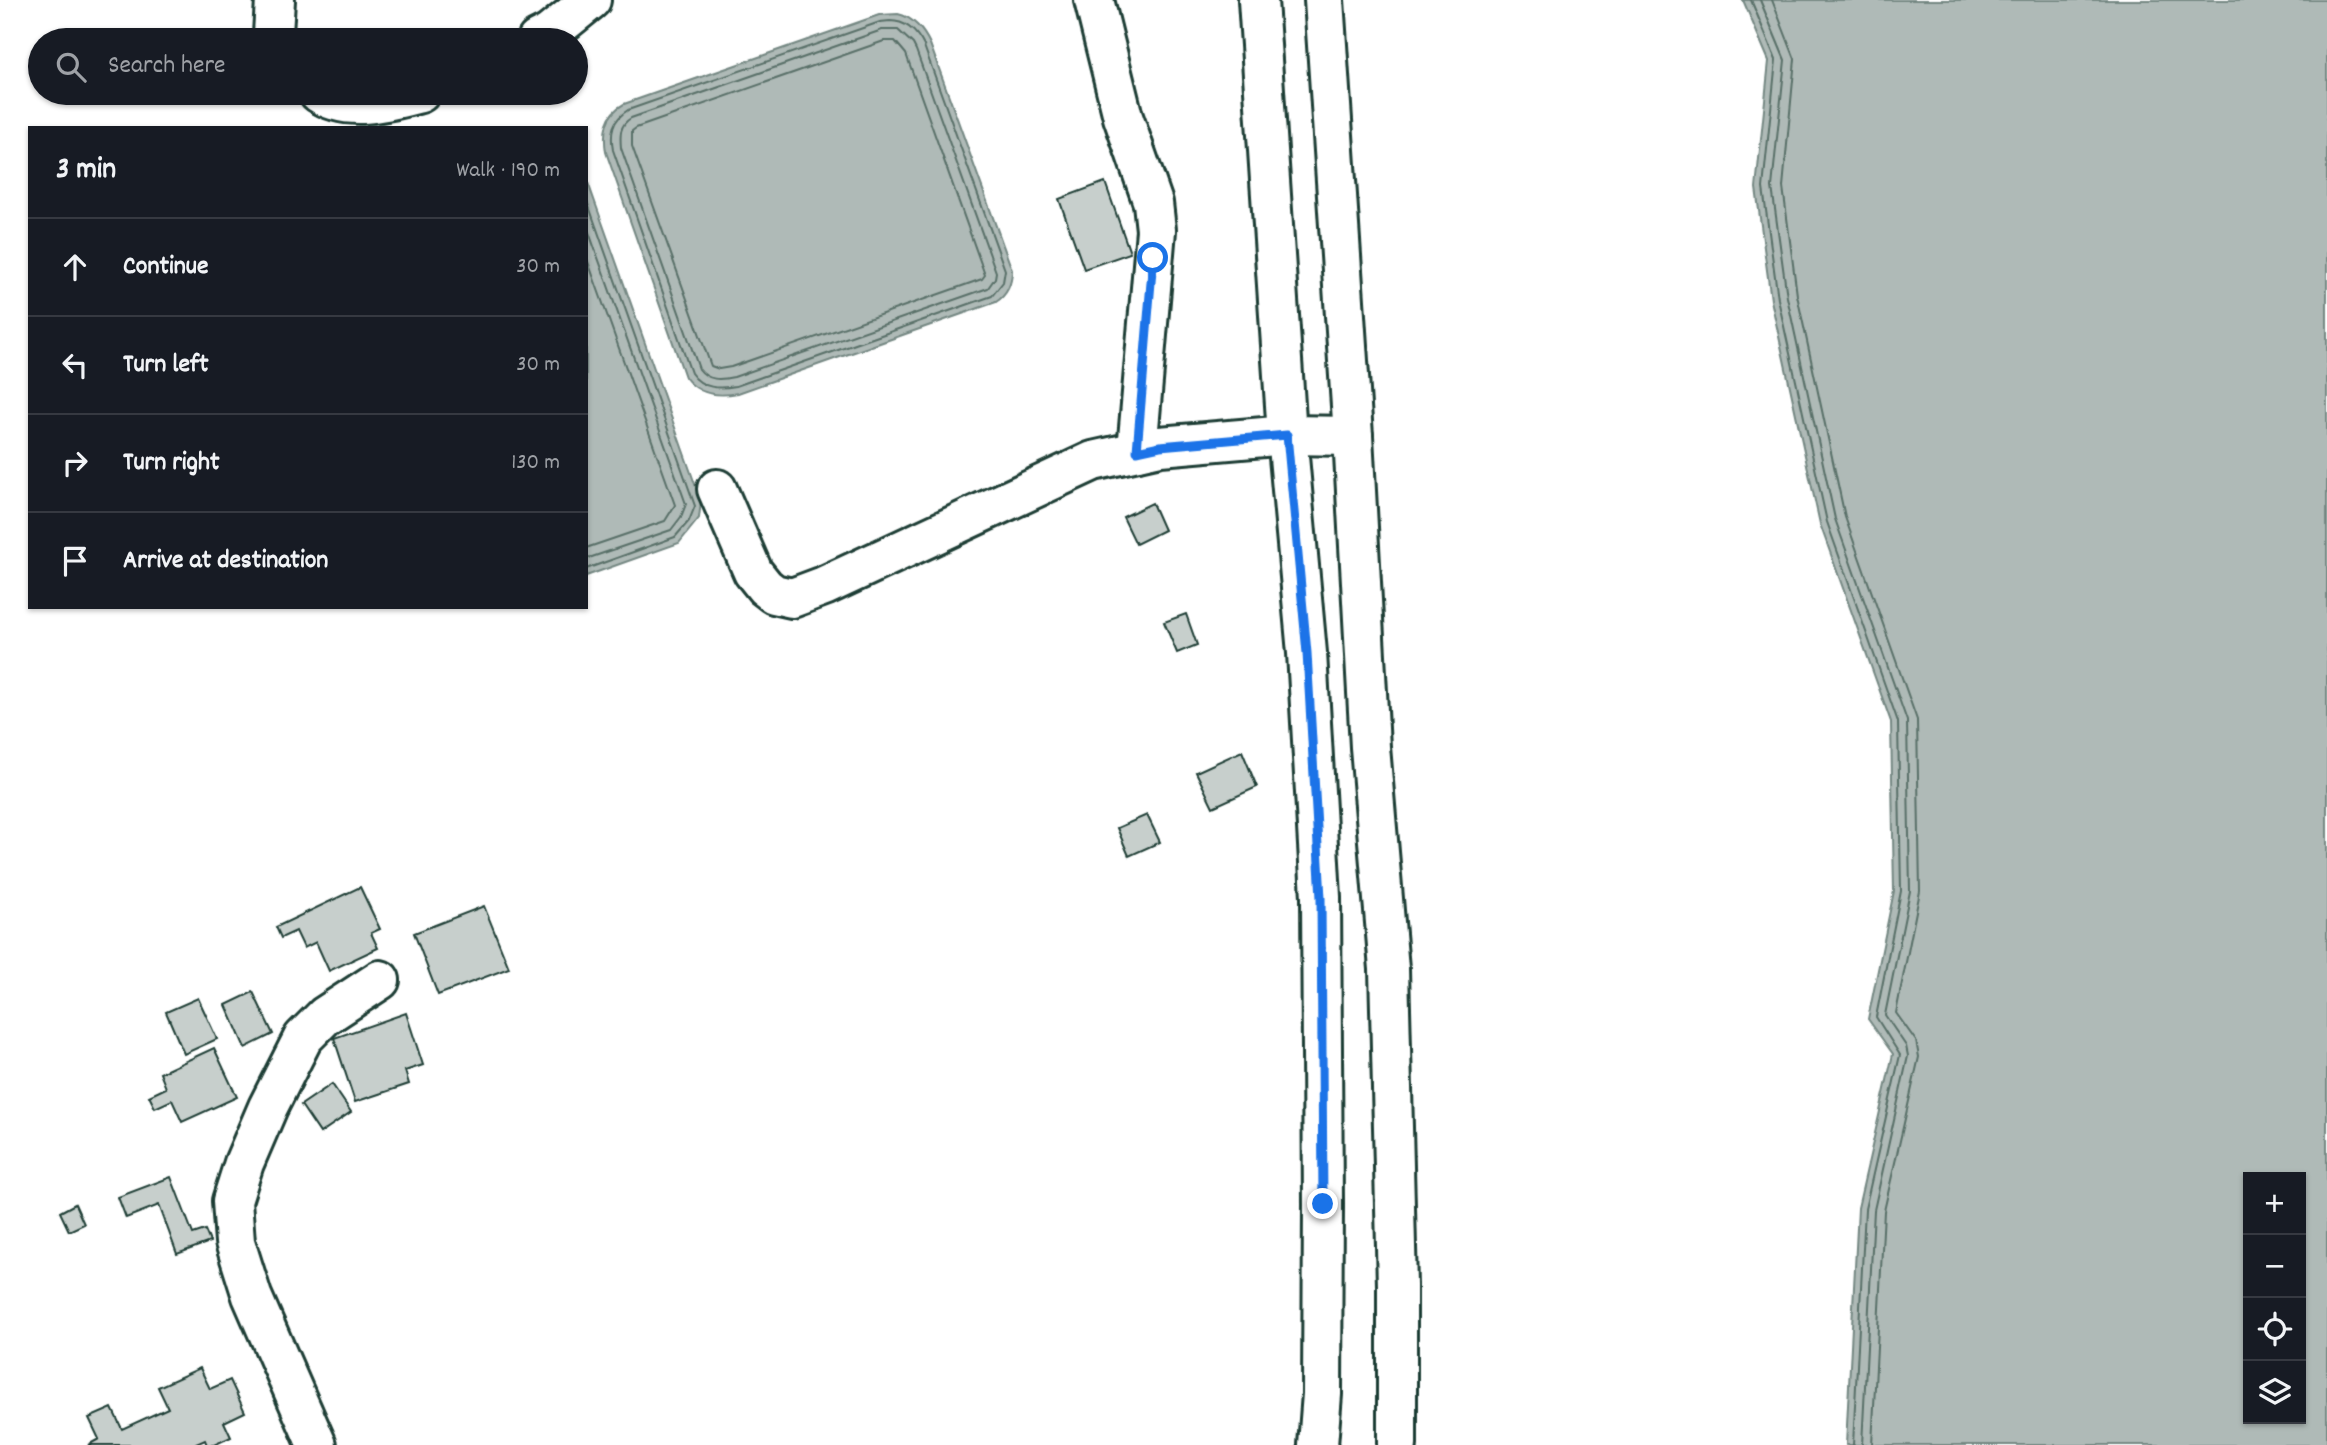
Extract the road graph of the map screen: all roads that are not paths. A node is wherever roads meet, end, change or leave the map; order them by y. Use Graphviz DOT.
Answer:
graph roads {
  1 [pos="275,0"];
  2 [pos="591,0"];
  3 [pos="1094,0"];
  4 [pos="1258,0"];
  5 [pos="1324,0"];
  6 [pos="273,28"];
  7 [pos="556,28"];
  8 [pos="1287,435"];
  9 [pos="1353,436"];
  10 [pos="1137,451"];
  11 [pos="718,489"];
  12 [pos="380,980"];
  13 [pos="317,1445"];
  14 [pos="1318,1445"];
  15 [pos="1397,1445"];
  1 -- 6 [label="main road"];
  2 -- 7 [label="main road"];
  3 -- 10 [label="main road"];
  4 -- 8 [label="main road"];
  5 -- 9 [label="main road"];
  8 -- 9 [label="main road"];
  8 -- 10 [label="main road"];
  8 -- 14 [label="main road"];
  9 -- 15 [label="main road"];
  10 -- 11 [label="main road"];
  12 -- 13 [label="main road"];
}
